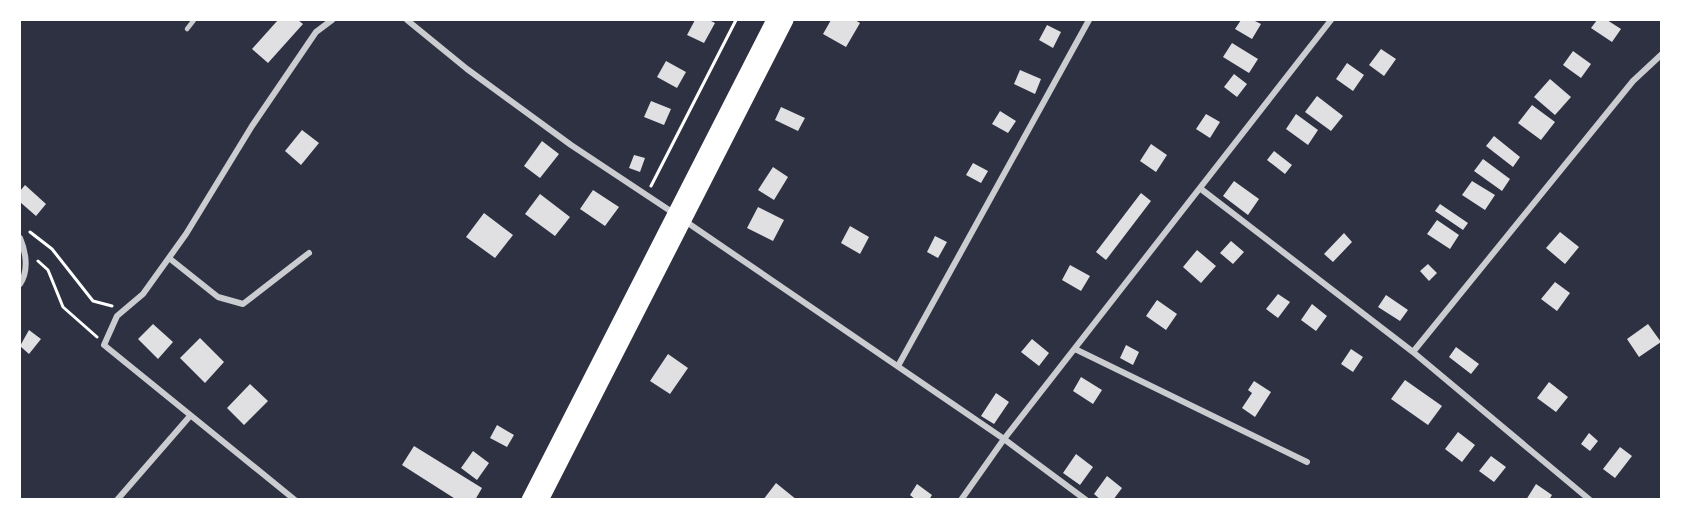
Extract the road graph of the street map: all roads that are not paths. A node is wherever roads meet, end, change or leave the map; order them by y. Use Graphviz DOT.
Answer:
graph roads {
  1 [pos="194,20"];
  2 [pos="332,20"];
  3 [pos="407,20"];
  4 [pos="774,20"];
  5 [pos="786,20"];
  6 [pos="1089,20"];
  7 [pos="1331,20"];
  8 [pos="187,29"];
  9 [pos="1662,54"];
  10 [pos="1201,189"];
  11 [pos="679,217"];
  12 [pos="20,238"];
  13 [pos="309,253"];
  14 [pos="169,258"];
  15 [pos="20,284"];
  16 [pos="1075,349"];
  17 [pos="1413,352"];
  18 [pos="898,366"];
  19 [pos="190,416"];
  20 [pos="1004,439"];
  21 [pos="1307,462"];
  22 [pos="117,500"];
  23 [pos="295,500"];
  24 [pos="529,500"];
  25 [pos="541,500"];
  26 [pos="961,500"];
  27 [pos="1086,500"];
  28 [pos="1590,500"];
  1 -- 8 [label="lane"];
  2 -- 14 [label="street"];
  3 -- 11 [label="street"];
  4 -- 11 [label="main road"];
  5 -- 11 [label="main road"];
  6 -- 18 [label="street"];
  7 -- 10 [label="street"];
  9 -- 17 [label="street"];
  10 -- 16 [label="street"];
  10 -- 17 [label="street"];
  11 -- 18 [label="street"];
  11 -- 24 [label="main road"];
  11 -- 25 [label="main road"];
  12 -- 15 [label="street"];
  13 -- 14 [label="street"];
  14 -- 19 [label="street"];
  16 -- 20 [label="street"];
  16 -- 21 [label="street"];
  17 -- 28 [label="street"];
  18 -- 20 [label="street"];
  19 -- 22 [label="street"];
  19 -- 23 [label="street"];
  20 -- 26 [label="street"];
  20 -- 27 [label="street"];
}
